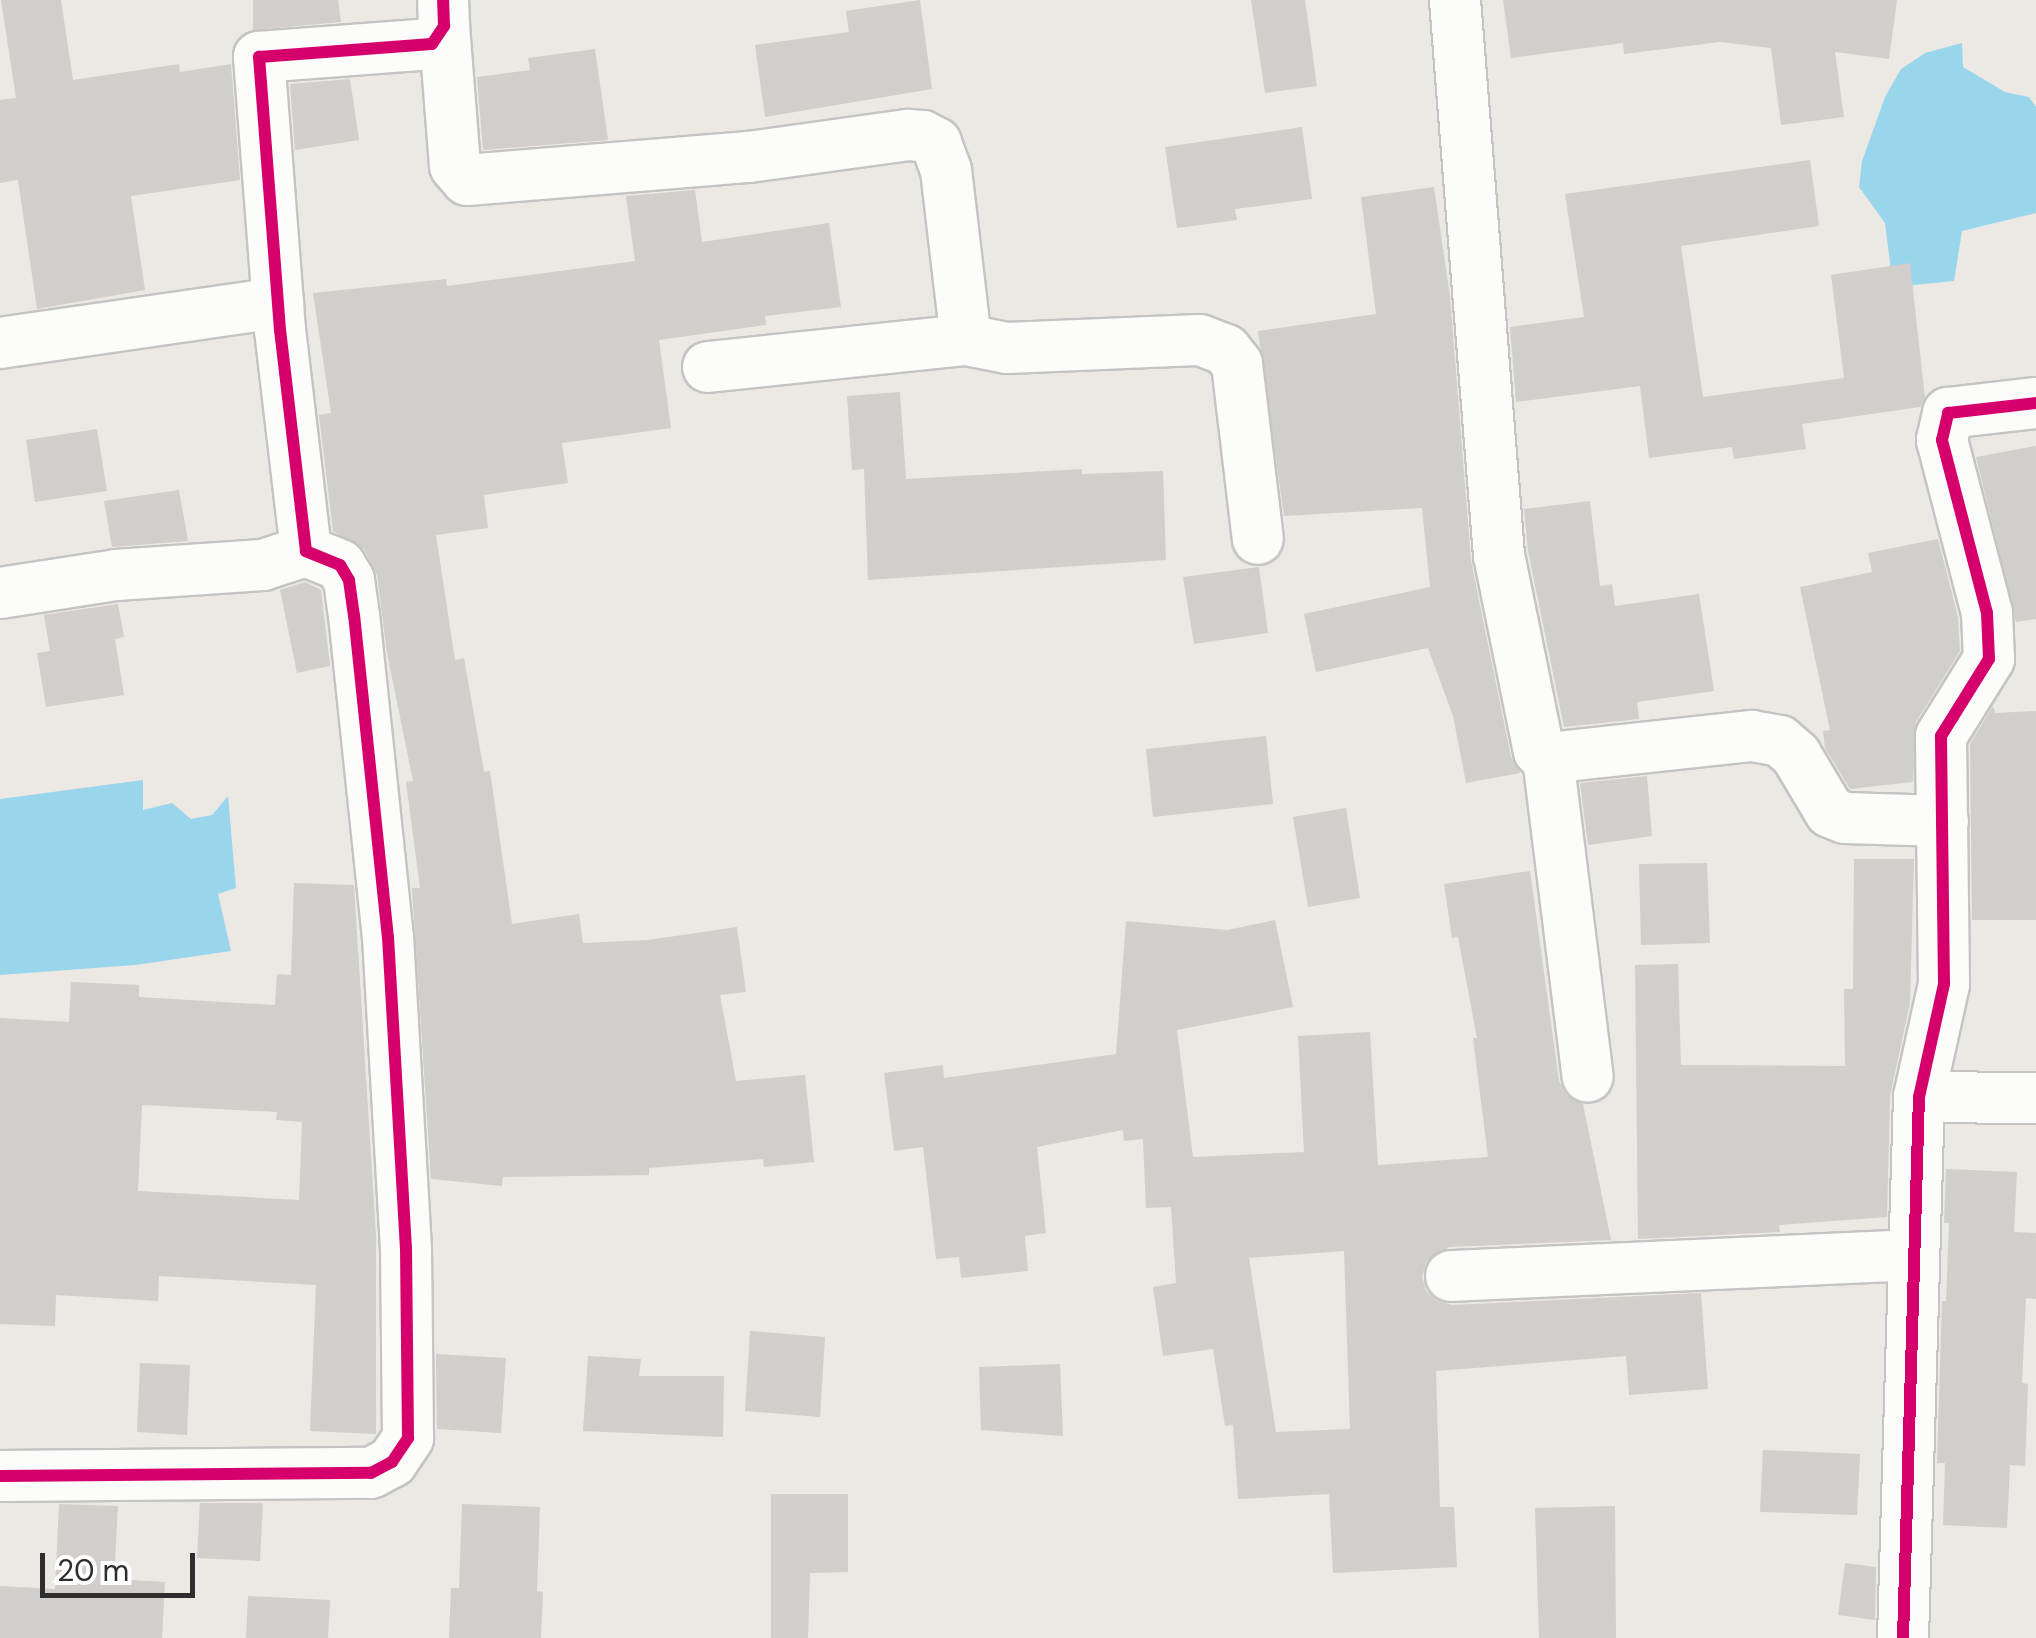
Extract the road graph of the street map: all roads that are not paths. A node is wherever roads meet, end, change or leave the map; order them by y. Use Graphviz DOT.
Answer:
graph roads {
  1 [pos="1455,0"];
  2 [pos="444,13"];
  3 [pos="278,304"];
  4 [pos="966,340"];
  5 [pos="0,343"];
  6 [pos="708,368"];
  7 [pos="2036,402"];
  8 [pos="1258,539"];
  9 [pos="306,552"];
  10 [pos="0,593"];
  11 [pos="1548,758"];
  12 [pos="1943,821"];
  13 [pos="1588,1077"];
  14 [pos="1919,1097"];
  15 [pos="2036,1098"];
  16 [pos="1912,1255"];
  17 [pos="1451,1276"];
  18 [pos="0,1476"];
  19 [pos="1903,1638"];
  1 -- 11 [label="street"];
  2 -- 3 [label="street"];
  2 -- 4 [label="street"];
  3 -- 5 [label="street"];
  3 -- 9 [label="street"];
  4 -- 6 [label="street"];
  4 -- 8 [label="street"];
  7 -- 12 [label="street"];
  9 -- 10 [label="street"];
  9 -- 18 [label="street"];
  11 -- 12 [label="street"];
  11 -- 13 [label="street"];
  12 -- 14 [label="street"];
  14 -- 15 [label="street"];
  14 -- 16 [label="street"];
  16 -- 17 [label="street"];
  16 -- 19 [label="street"];
}
